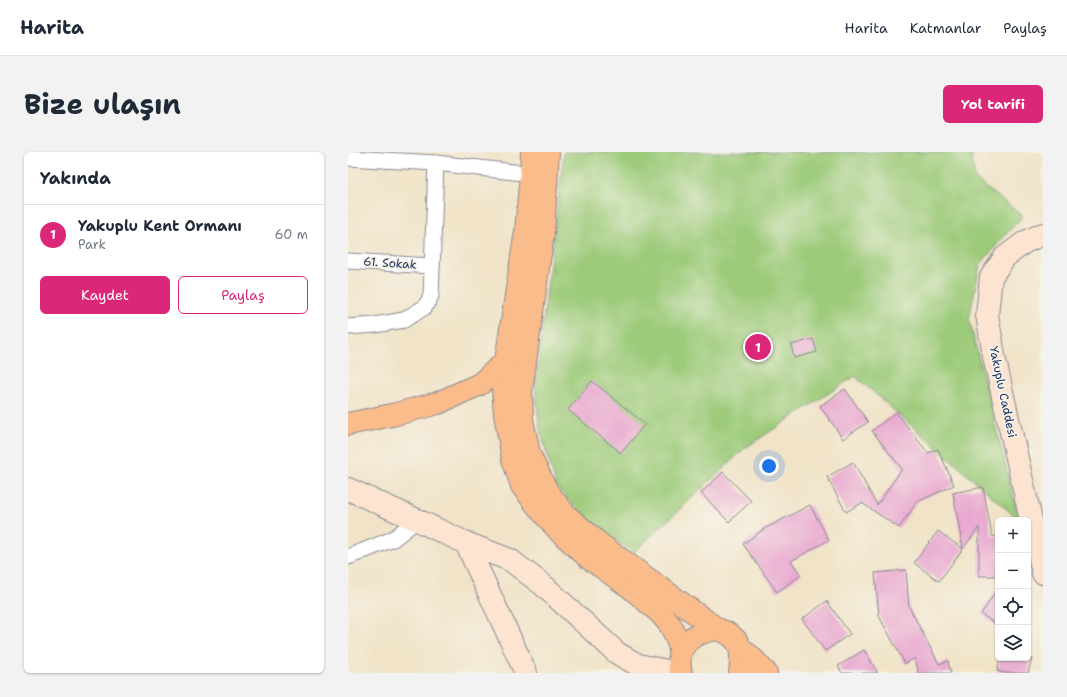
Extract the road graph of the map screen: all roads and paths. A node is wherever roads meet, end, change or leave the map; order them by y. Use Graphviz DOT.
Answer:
graph roads {
  1 [pos="521,152"];
  2 [pos="532,152"];
  3 [pos="548,152"];
  4 [pos="556,152"];
  5 [pos="419,157"];
  6 [pos="348,158"];
  7 [pos="436,163"];
  8 [pos="539,182"];
  9 [pos="1043,234"];
  10 [pos="348,260"];
  11 [pos="432,266"];
  12 [pos="348,327"];
  13 [pos="506,361"];
  14 [pos="348,424"];
  15 [pos="348,489"];
  16 [pos="417,520"];
  17 [pos="466,543"];
  18 [pos="348,557"];
  19 [pos="1043,573"];
  20 [pos="717,629"];
  21 [pos="741,649"];
  22 [pos="680,666"];
  23 [pos="526,673"];
  24 [pos="740,673"];
  25 [pos="766,673"];
  1 -- 8 [label="main road"];
  2 -- 8 [label="main road"];
  3 -- 8 [label="main road"];
  4 -- 8 [label="main road"];
  5 -- 6 [label="street"];
  5 -- 7 [label="street"];
  7 -- 8 [label="street"];
  7 -- 11 [label="street"];
  8 -- 13 [label="main road"];
  8 -- 20 [label="main road"];
  9 -- 19 [label="street, Yakuplu Caddesi"];
  10 -- 11 [label="street, 61. Sokak"];
  11 -- 12 [label="street"];
  13 -- 14 [label="main road"];
  13 -- 22 [label="main road"];
  15 -- 16 [label="street"];
  16 -- 17 [label="street"];
  16 -- 18 [label="street"];
  17 -- 22 [label="street"];
  17 -- 23 [label="street"];
  20 -- 21 [label="main road"];
  20 -- 22 [label="main road"];
  21 -- 24 [label="main road"];
  21 -- 25 [label="main road"];
}
